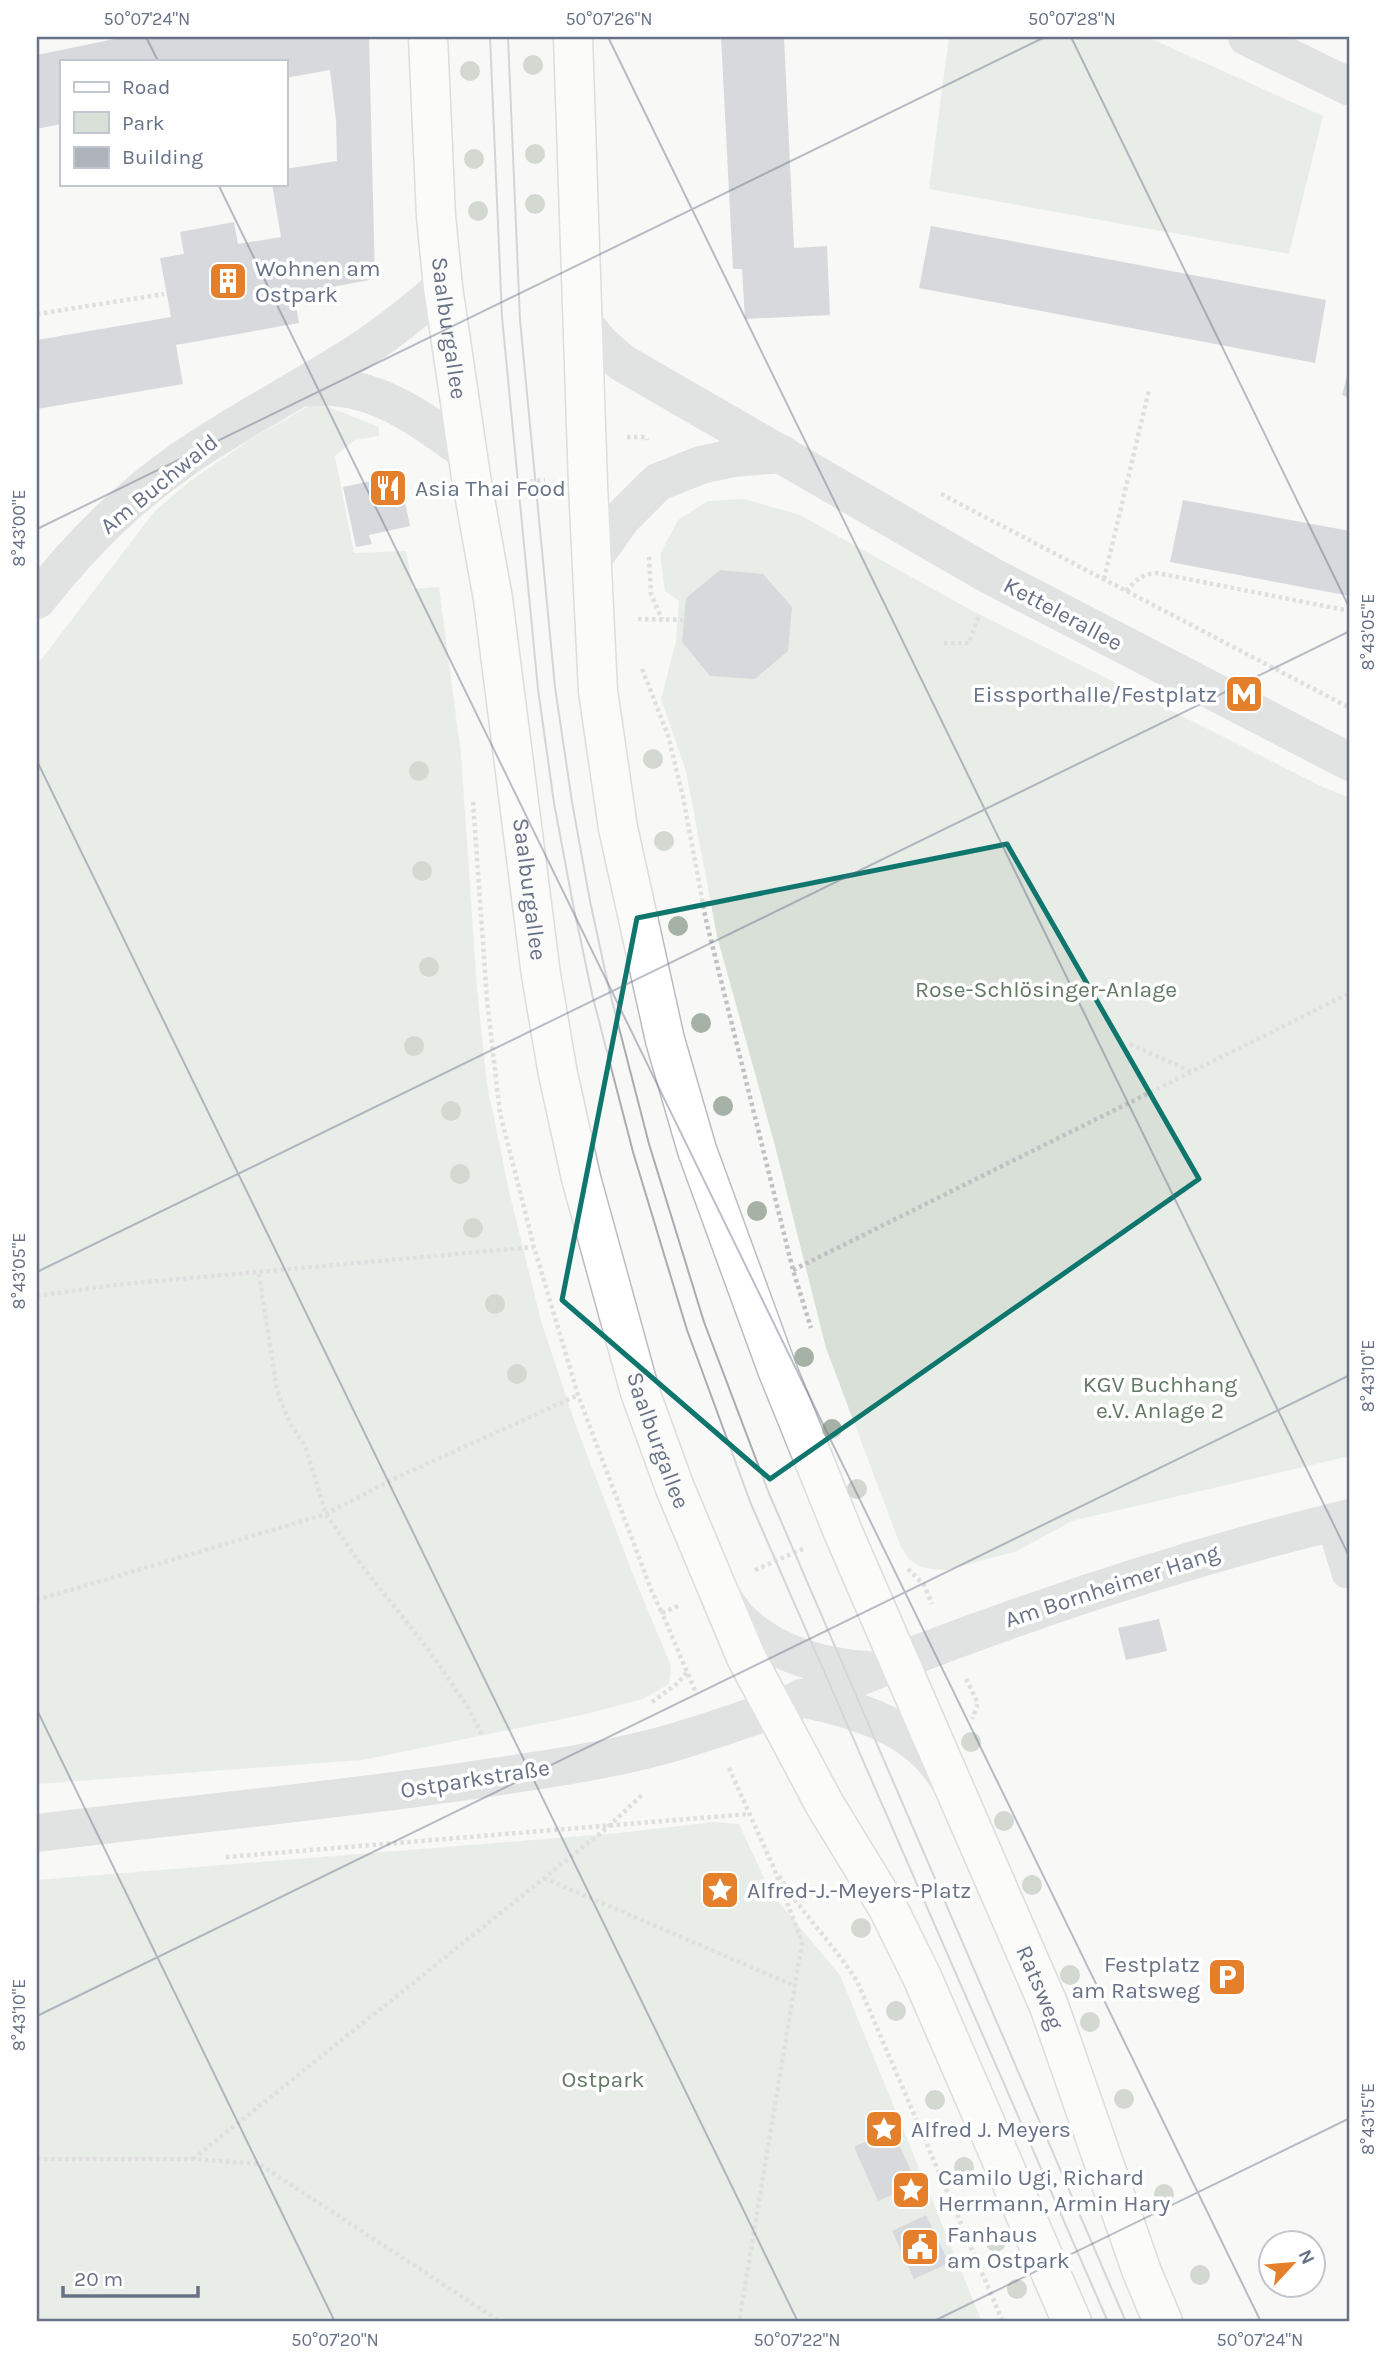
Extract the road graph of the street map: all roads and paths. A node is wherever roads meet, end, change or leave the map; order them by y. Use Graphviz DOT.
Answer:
graph roads {
  1 [pos="552,37"];
  2 [pos="1247,37"];
  3 [pos="433,42"];
  4 [pos="574,53"];
  5 [pos="1350,87"];
  6 [pos="443,287"];
  7 [pos="164,294"];
  8 [pos="37,314"];
  9 [pos="584,324"];
  10 [pos="299,388"];
  11 [pos="1149,390"];
  12 [pos="468,453"];
  13 [pos="782,454"];
  14 [pos="549,480"];
  15 [pos="510,484"];
  16 [pos="937,492"];
  17 [pos="650,552"];
  18 [pos="592,560"];
  19 [pos="1104,579"];
  20 [pos="1126,591"];
  21 [pos="37,600"];
  22 [pos="980,610"];
  23 [pos="1350,611"];
  24 [pos="662,618"];
  25 [pos="626,620"];
  26 [pos="685,620"];
  27 [pos="944,643"];
  28 [pos="638,656"];
  29 [pos="1350,708"];
  30 [pos="1350,762"];
  31 [pos="1350,993"];
  32 [pos="1130,1044"];
  33 [pos="1192,1072"];
  34 [pos="534,1247"];
  35 [pos="259,1273"];
  36 [pos="37,1296"];
  37 [pos="578,1395"];
  38 [pos="327,1514"];
  39 [pos="1343,1523"];
  40 [pos="817,1543"];
  41 [pos="1345,1575"];
  42 [pos="730,1582"];
  43 [pos="37,1600"];
  44 [pos="887,1666"];
  45 [pos="691,1683"];
  46 [pos="787,1703"];
  47 [pos="485,1741"];
  48 [pos="739,1791"];
  49 [pos="965,1809"];
  50 [pos="749,1814"];
  51 [pos="608,1827"];
  52 [pos="37,1833"];
  53 [pos="218,1858"];
  54 [pos="773,1867"];
  55 [pos="544,1878"];
  56 [pos="795,1986"];
  57 [pos="37,2159"];
  58 [pos="192,2159"];
  59 [pos="501,2322"];
  60 [pos="739,2322"];
  61 [pos="1003,2322"];
  62 [pos="1072,2322"];
  63 [pos="1163,2322"];
  1 -- 4 [label="main road"];
  2 -- 5 [label="street"];
  3 -- 6 [label="main road, Saalburgallee"];
  4 -- 9 [label="main road"];
  6 -- 10 [label="street, Am Buchwald"];
  6 -- 12 [label="main road, Saalburgallee"];
  7 -- 8 [label="path"];
  9 -- 13 [label="street, Kettelerallee"];
  9 -- 18 [label="main road"];
  10 -- 12 [label="street"];
  10 -- 21 [label="street, Am Buchwald"];
  11 -- 19 [label="path"];
  12 -- 42 [label="main road, Saalburgallee"];
  13 -- 18 [label="street"];
  13 -- 30 [label="street, Kettelerallee"];
  14 -- 15 [label="path"];
  16 -- 19 [label="path"];
  17 -- 24 [label="path"];
  18 -- 44 [label="main road"];
  19 -- 20 [label="path"];
  20 -- 23 [label="path"];
  20 -- 29 [label="path"];
  22 -- 27 [label="path"];
  24 -- 25 [label="path"];
  24 -- 26 [label="path"];
  28 -- 33 [label="path"];
  31 -- 33 [label="path"];
  32 -- 33 [label="path"];
  34 -- 35 [label="path"];
  35 -- 36 [label="path"];
  35 -- 38 [label="path"];
  37 -- 38 [label="path"];
  38 -- 43 [label="path"];
  38 -- 47 [label="path"];
  39 -- 41 [label="lane"];
  39 -- 44 [label="street, Am Bornheimer Hang"];
  40 -- 42 [label="path"];
  42 -- 44 [label="street"];
  42 -- 45 [label="path"];
  42 -- 46 [label="main road, Saalburgallee"];
  44 -- 46 [label="street, Ostparkstraße"];
  44 -- 49 [label="main road, Ratsweg"];
  46 -- 49 [label="street"];
  46 -- 52 [label="street, Ostparkstraße"];
  46 -- 62 [label="main road"];
  48 -- 50 [label="path"];
  49 -- 63 [label="main road, Ratsweg"];
  50 -- 51 [label="path"];
  50 -- 54 [label="path"];
  51 -- 53 [label="path"];
  51 -- 55 [label="path"];
  54 -- 56 [label="path"];
  54 -- 61 [label="path"];
  55 -- 56 [label="path"];
  55 -- 58 [label="path"];
  56 -- 60 [label="path"];
  57 -- 58 [label="path"];
  58 -- 59 [label="path"];
}
